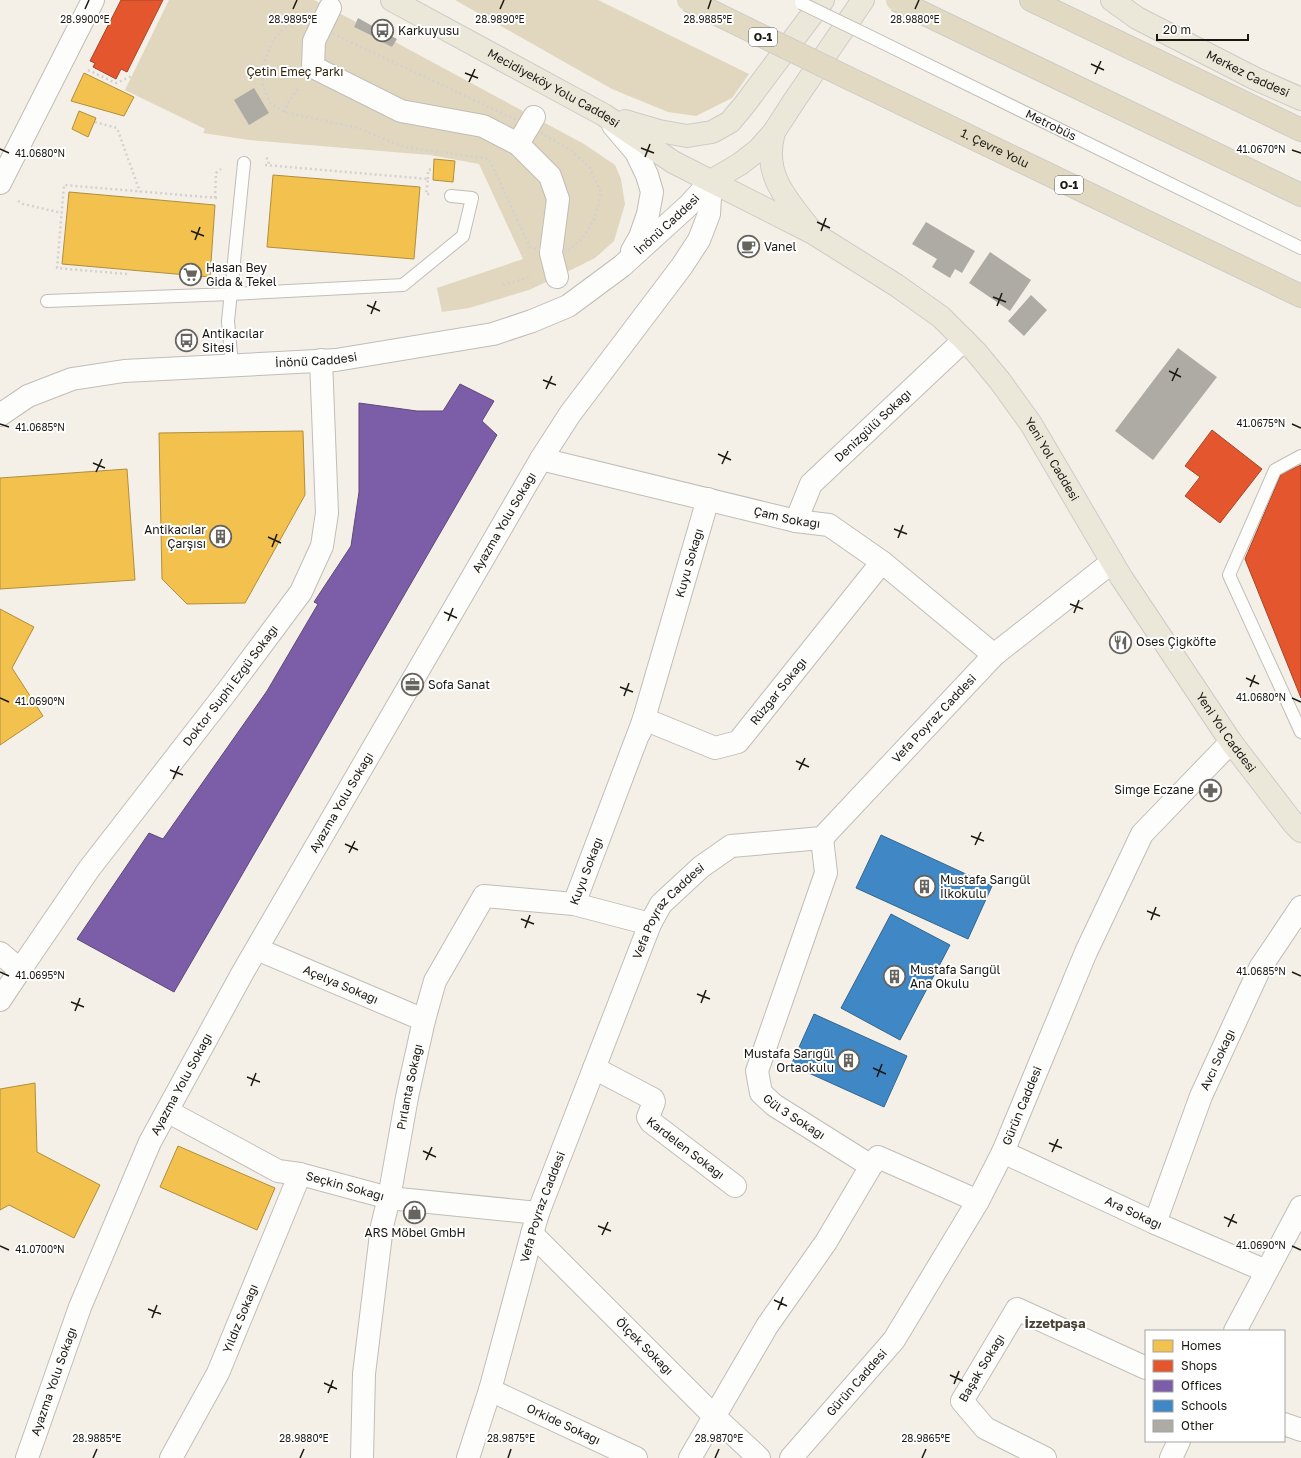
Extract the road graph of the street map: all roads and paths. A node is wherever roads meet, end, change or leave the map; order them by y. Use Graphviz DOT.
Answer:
graph roads {
  1 [pos="93,0"];
  2 [pos="392,0"];
  3 [pos="688,0"];
  4 [pos="823,0"];
  5 [pos="863,0"];
  6 [pos="1031,0"];
  7 [pos="1112,0"];
  8 [pos="797,1"];
  9 [pos="901,2"];
  10 [pos="330,8"];
  11 [pos="63,58"];
  12 [pos="132,76"];
  13 [pos="1301,99"];
  14 [pos="604,115"];
  15 [pos="534,117"];
  16 [pos="94,122"];
  17 [pos="1301,130"];
  18 [pos="774,132"];
  19 [pos="518,144"];
  20 [pos="5,161"];
  21 [pos="244,163"];
  22 [pos="433,169"];
  23 [pos="428,179"];
  24 [pos="711,181"];
  25 [pos="0,183"];
  26 [pos="140,192"];
  27 [pos="1301,195"];
  28 [pos="451,196"];
  29 [pos="215,198"];
  30 [pos="23,204"];
  31 [pos="62,213"];
  32 [pos="813,233"];
  33 [pos="1301,248"];
  34 [pos="622,266"];
  35 [pos="129,274"];
  36 [pos="557,277"];
  37 [pos="231,294"];
  38 [pos="1301,296"];
  39 [pos="46,301"];
  40 [pos="964,340"];
  41 [pos="321,360"];
  42 [pos="232,365"];
  43 [pos="0,415"];
  44 [pos="1301,456"];
  45 [pos="541,458"];
  46 [pos="708,499"];
  47 [pos="796,521"];
  48 [pos="882,562"];
  49 [pos="1112,562"];
  50 [pos="994,655"];
  51 [pos="644,719"];
  52 [pos="1301,732"];
  53 [pos="1230,742"];
  54 [pos="1301,831"];
  55 [pos="822,838"];
  56 [pos="574,904"];
  57 [pos="1301,907"];
  58 [pos="650,924"];
  59 [pos="257,949"];
  60 [pos="0,953"];
  61 [pos="20,970"];
  62 [pos="0,1000"];
  63 [pos="424,1020"];
  64 [pos="594,1068"];
  65 [pos="167,1111"];
  66 [pos="1003,1152"];
  67 [pos="871,1166"];
  68 [pos="300,1174"];
  69 [pos="735,1186"];
  70 [pos="389,1198"];
  71 [pos="978,1201"];
  72 [pos="1301,1207"];
  73 [pos="538,1213"];
  74 [pos="1155,1222"];
  75 [pos="532,1234"];
  76 [pos="1266,1271"];
  77 [pos="1236,1330"];
  78 [pos="1145,1368"];
  79 [pos="490,1390"];
  80 [pos="715,1417"];
  81 [pos="1285,1424"];
  82 [pos="1301,1430"];
  83 [pos="1179,1442"];
  84 [pos="27,1458"];
  85 [pos="172,1458"];
  86 [pos="362,1458"];
  87 [pos="468,1458"];
  88 [pos="636,1458"];
  89 [pos="690,1458"];
  90 [pos="759,1458"];
  91 [pos="791,1458"];
  92 [pos="1045,1458"];
  93 [pos="1171,1458"];
  1 -- 11 [label="street"];
  2 -- 14 [label="main road, Mecidiyeköy Yolu Caddesi"];
  3 -- 38 [label="highway, 1. Çevre Yolu / O-1, bridge"];
  4 -- 14 [label="main road"];
  5 -- 18 [label="main road"];
  6 -- 17 [label="highway"];
  7 -- 13 [label="main road, Merkez Caddesi"];
  8 -- 33 [label="lane, Metrobüs, bridge"];
  9 -- 27 [label="highway"];
  10 -- 19 [label="street"];
  11 -- 12 [label="path"];
  11 -- 20 [label="street"];
  14 -- 24 [label="main road, Mecidiyeköy Yolu Caddesi"];
  14 -- 34 [label="street, İnönü Caddesi"];
  15 -- 19 [label="street"];
  16 -- 26 [label="path"];
  18 -- 24 [label="main road"];
  18 -- 32 [label="main road"];
  19 -- 36 [label="street"];
  20 -- 25 [label="street"];
  21 -- 23 [label="path"];
  21 -- 37 [label="lane"];
  22 -- 23 [label="path"];
  23 -- 28 [label="path"];
  24 -- 32 [label="main road, Yeni Yol Caddesi"];
  24 -- 34 [label="street, İnönü Caddesi"];
  24 -- 45 [label="street, Ayazma Yolu Sokağı"];
  26 -- 29 [label="path"];
  26 -- 31 [label="path"];
  28 -- 37 [label="lane"];
  30 -- 31 [label="path"];
  31 -- 35 [label="path"];
  32 -- 40 [label="main road, Yeni Yol Caddesi"];
  34 -- 41 [label="street, İnönü Caddesi"];
  37 -- 39 [label="lane"];
  37 -- 42 [label="lane"];
  40 -- 47 [label="street, Denizgülü Sokağı"];
  40 -- 49 [label="main road, Yeni Yol Caddesi"];
  41 -- 42 [label="street, İnönü Caddesi"];
  41 -- 61 [label="street, Doktor Suphi Ezgü Sokağı"];
  42 -- 43 [label="street, İnönü Caddesi"];
  44 -- 52 [label="lane"];
  45 -- 46 [label="street, Çam Sokağı"];
  45 -- 59 [label="street, Ayazma Yolu Sokağı"];
  46 -- 47 [label="street, Çam Sokağı"];
  46 -- 51 [label="street, Kuyu Sokağı"];
  47 -- 48 [label="street, Çam Sokağı"];
  48 -- 50 [label="street, Çam Sokağı"];
  48 -- 51 [label="street, Rüzgar Sokağı"];
  49 -- 50 [label="street, Vefa Poyraz Caddesi"];
  49 -- 53 [label="main road, Yeni Yol Caddesi"];
  50 -- 55 [label="street, Vefa Poyraz Caddesi"];
  51 -- 56 [label="street, Kuyu Sokağı"];
  53 -- 54 [label="main road, Yeni Yol Caddesi"];
  53 -- 66 [label="street, Gürün Caddesi"];
  55 -- 58 [label="street, Vefa Poyraz Caddesi"];
  55 -- 67 [label="street, Gül 3 Sokağı"];
  56 -- 58 [label="street, Pırlanta Sokağı"];
  56 -- 63 [label="street, Pırlanta Sokağı"];
  57 -- 74 [label="street, Avcı Sokağı"];
  58 -- 64 [label="street, Vefa Poyraz Caddesi"];
  59 -- 63 [label="street, Açelya Sokağı"];
  59 -- 65 [label="street, Ayazma Yolu Sokağı"];
  60 -- 61 [label="street"];
  61 -- 62 [label="street, Doktor Suphi Ezgü Sokağı"];
  63 -- 70 [label="street, Pırlanta Sokağı"];
  64 -- 69 [label="street, Kardelen Sokağı"];
  64 -- 73 [label="street, Vefa Poyraz Caddesi"];
  65 -- 68 [label="street, Seçkin Sokağı"];
  65 -- 84 [label="street, Ayazma Yolu Sokağı"];
  66 -- 71 [label="street, Gürün Caddesi"];
  66 -- 74 [label="street, Ara Sokağı"];
  67 -- 71 [label="street"];
  67 -- 80 [label="street"];
  68 -- 70 [label="street, Seçkin Sokağı"];
  68 -- 85 [label="street, Yıldız Sokağı"];
  70 -- 73 [label="street, Seçkin Sokağı"];
  70 -- 86 [label="street, Pırlanta Sokağı"];
  71 -- 91 [label="street, Gürün Caddesi"];
  72 -- 76 [label="street"];
  73 -- 75 [label="street, Vefa Poyraz Caddesi"];
  74 -- 76 [label="street, Ara Sokağı"];
  75 -- 79 [label="street, Vefa Poyraz Caddesi"];
  75 -- 80 [label="street, Ölçek Sokağı"];
  76 -- 77 [label="street"];
  78 -- 92 [label="street, Başak Sokağı"];
  79 -- 87 [label="street, Vefa Poyraz Caddesi"];
  79 -- 88 [label="street, Orkide Sokağı"];
  80 -- 89 [label="street"];
  80 -- 90 [label="street, Ölçek Sokağı"];
  81 -- 82 [label="street"];
  83 -- 93 [label="street"];
}
